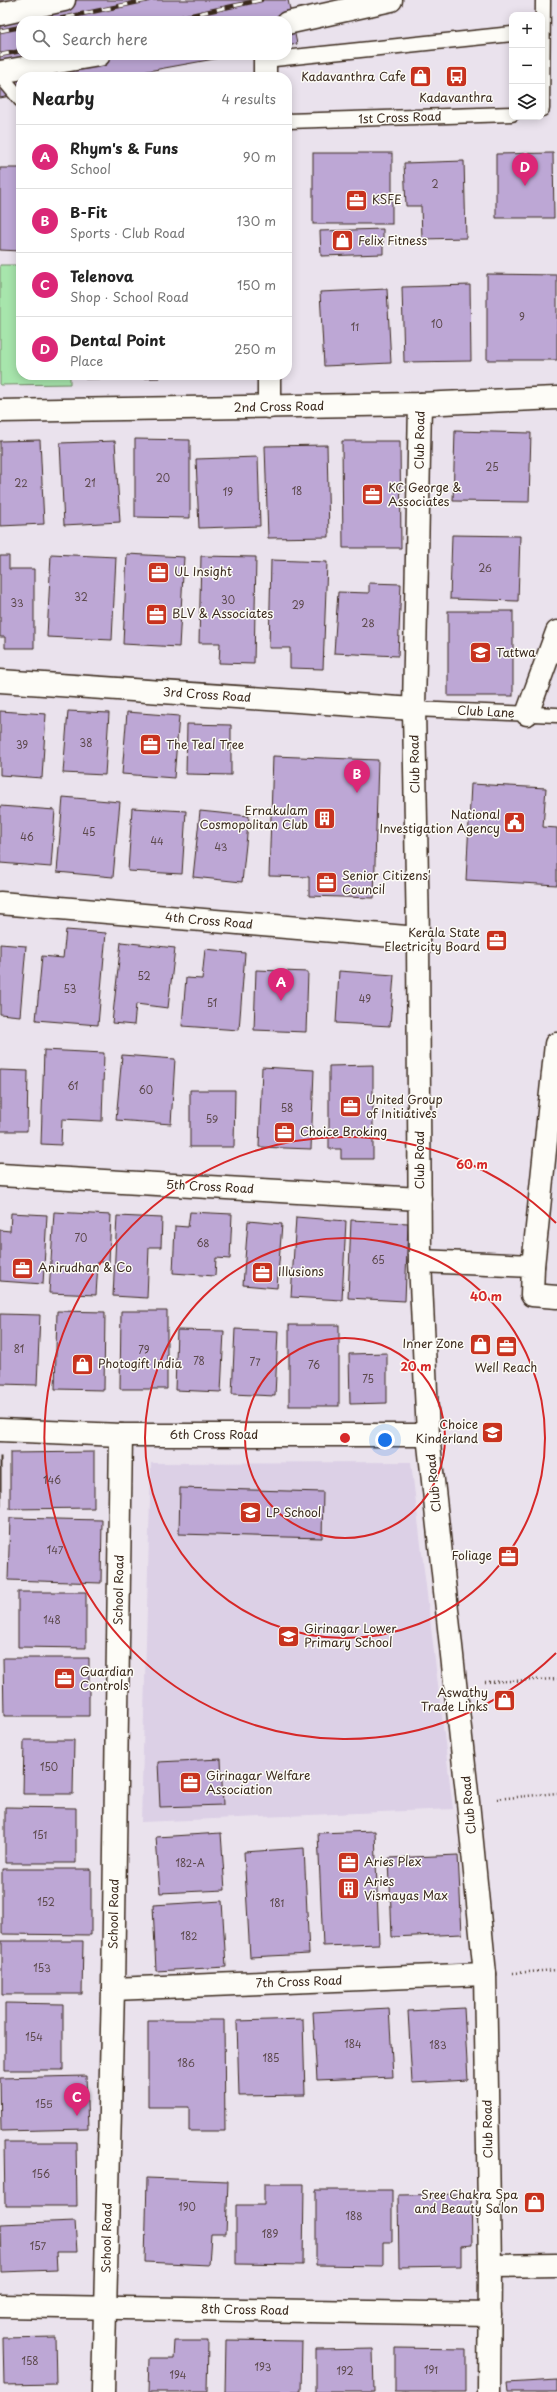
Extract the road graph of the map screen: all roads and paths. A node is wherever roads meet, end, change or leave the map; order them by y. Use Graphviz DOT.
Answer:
graph roads {
  1 [pos="64,0"];
  2 [pos="391,0"];
  3 [pos="544,0"];
  4 [pos="42,3"];
  5 [pos="544,12"];
  6 [pos="0,14"];
  7 [pos="292,21"];
  8 [pos="509,34"];
  9 [pos="543,48"];
  10 [pos="72,60"];
  11 [pos="265,64"];
  12 [pos="0,73"];
  13 [pos="542,84"];
  14 [pos="16,94"];
  15 [pos="509,114"];
  16 [pos="292,121"];
  17 [pos="269,380"];
  18 [pos="557,398"];
  19 [pos="420,404"];
  20 [pos="269,407"];
  21 [pos="0,411"];
  22 [pos="557,632"];
  23 [pos="0,682"];
  24 [pos="414,709"];
  25 [pos="527,714"];
  26 [pos="557,715"];
  27 [pos="0,903"];
  28 [pos="418,938"];
  29 [pos="556,1044"];
  30 [pos="0,1175"];
  31 [pos="420,1199"];
  32 [pos="420,1261"];
  33 [pos="533,1266"];
  34 [pos="557,1297"];
  35 [pos="0,1430"];
  36 [pos="428,1434"];
  37 [pos="121,1435"];
  38 [pos="557,1679"];
  39 [pos="456,1684"];
  40 [pos="557,1793"];
  41 [pos="468,1802"];
  42 [pos="557,1970"];
  43 [pos="484,1974"];
  44 [pos="113,1989"];
  45 [pos="557,2265"];
  46 [pos="490,2266"];
  47 [pos="0,2306"];
  48 [pos="106,2307"];
  49 [pos="490,2314"];
  50 [pos="103,2392"];
  51 [pos="489,2392"];
  1 -- 4 [label="street"];
  2 -- 7 [label="street"];
  3 -- 5 [label="lane"];
  4 -- 6 [label="street"];
  8 -- 11 [label="lane"];
  9 -- 13 [label="lane"];
  10 -- 12 [label="street"];
  12 -- 14 [label="lane"];
  15 -- 16 [label="lane, 1st Cross Road"];
  17 -- 20 [label="street"];
  18 -- 19 [label="street, 2nd Cross Road"];
  19 -- 20 [label="street, 2nd Cross Road"];
  19 -- 24 [label="street, Club Road"];
  20 -- 21 [label="street, 2nd Cross Road"];
  22 -- 25 [label="street"];
  23 -- 24 [label="street, 3rd Cross Road"];
  24 -- 25 [label="lane, Club Lane"];
  24 -- 28 [label="street, Club Road"];
  25 -- 26 [label="lane, Club Lane"];
  27 -- 28 [label="street, 4th Cross Road"];
  28 -- 31 [label="street, Club Road"];
  29 -- 33 [label="street"];
  30 -- 31 [label="street, 5th Cross Road"];
  31 -- 32 [label="street, Club Road"];
  32 -- 33 [label="street"];
  32 -- 36 [label="street, Club Road"];
  33 -- 34 [label="street"];
  35 -- 37 [label="street, 6th Cross Road"];
  36 -- 37 [label="street, 6th Cross Road"];
  36 -- 39 [label="street, Club Road"];
  37 -- 44 [label="street, School Road"];
  38 -- 39 [label="path"];
  39 -- 41 [label="street, Club Road"];
  40 -- 41 [label="path"];
  41 -- 43 [label="street, Club Road"];
  42 -- 43 [label="path"];
  43 -- 44 [label="street, 7th Cross Road"];
  43 -- 46 [label="street, Club Road"];
  44 -- 48 [label="street, School Road"];
  45 -- 46 [label="street"];
  46 -- 49 [label="street, Club Road"];
  47 -- 48 [label="street, 8th Cross Road"];
  48 -- 49 [label="street, 8th Cross Road"];
  48 -- 50 [label="street, School Road"];
  49 -- 51 [label="street, Club Road"];
}
